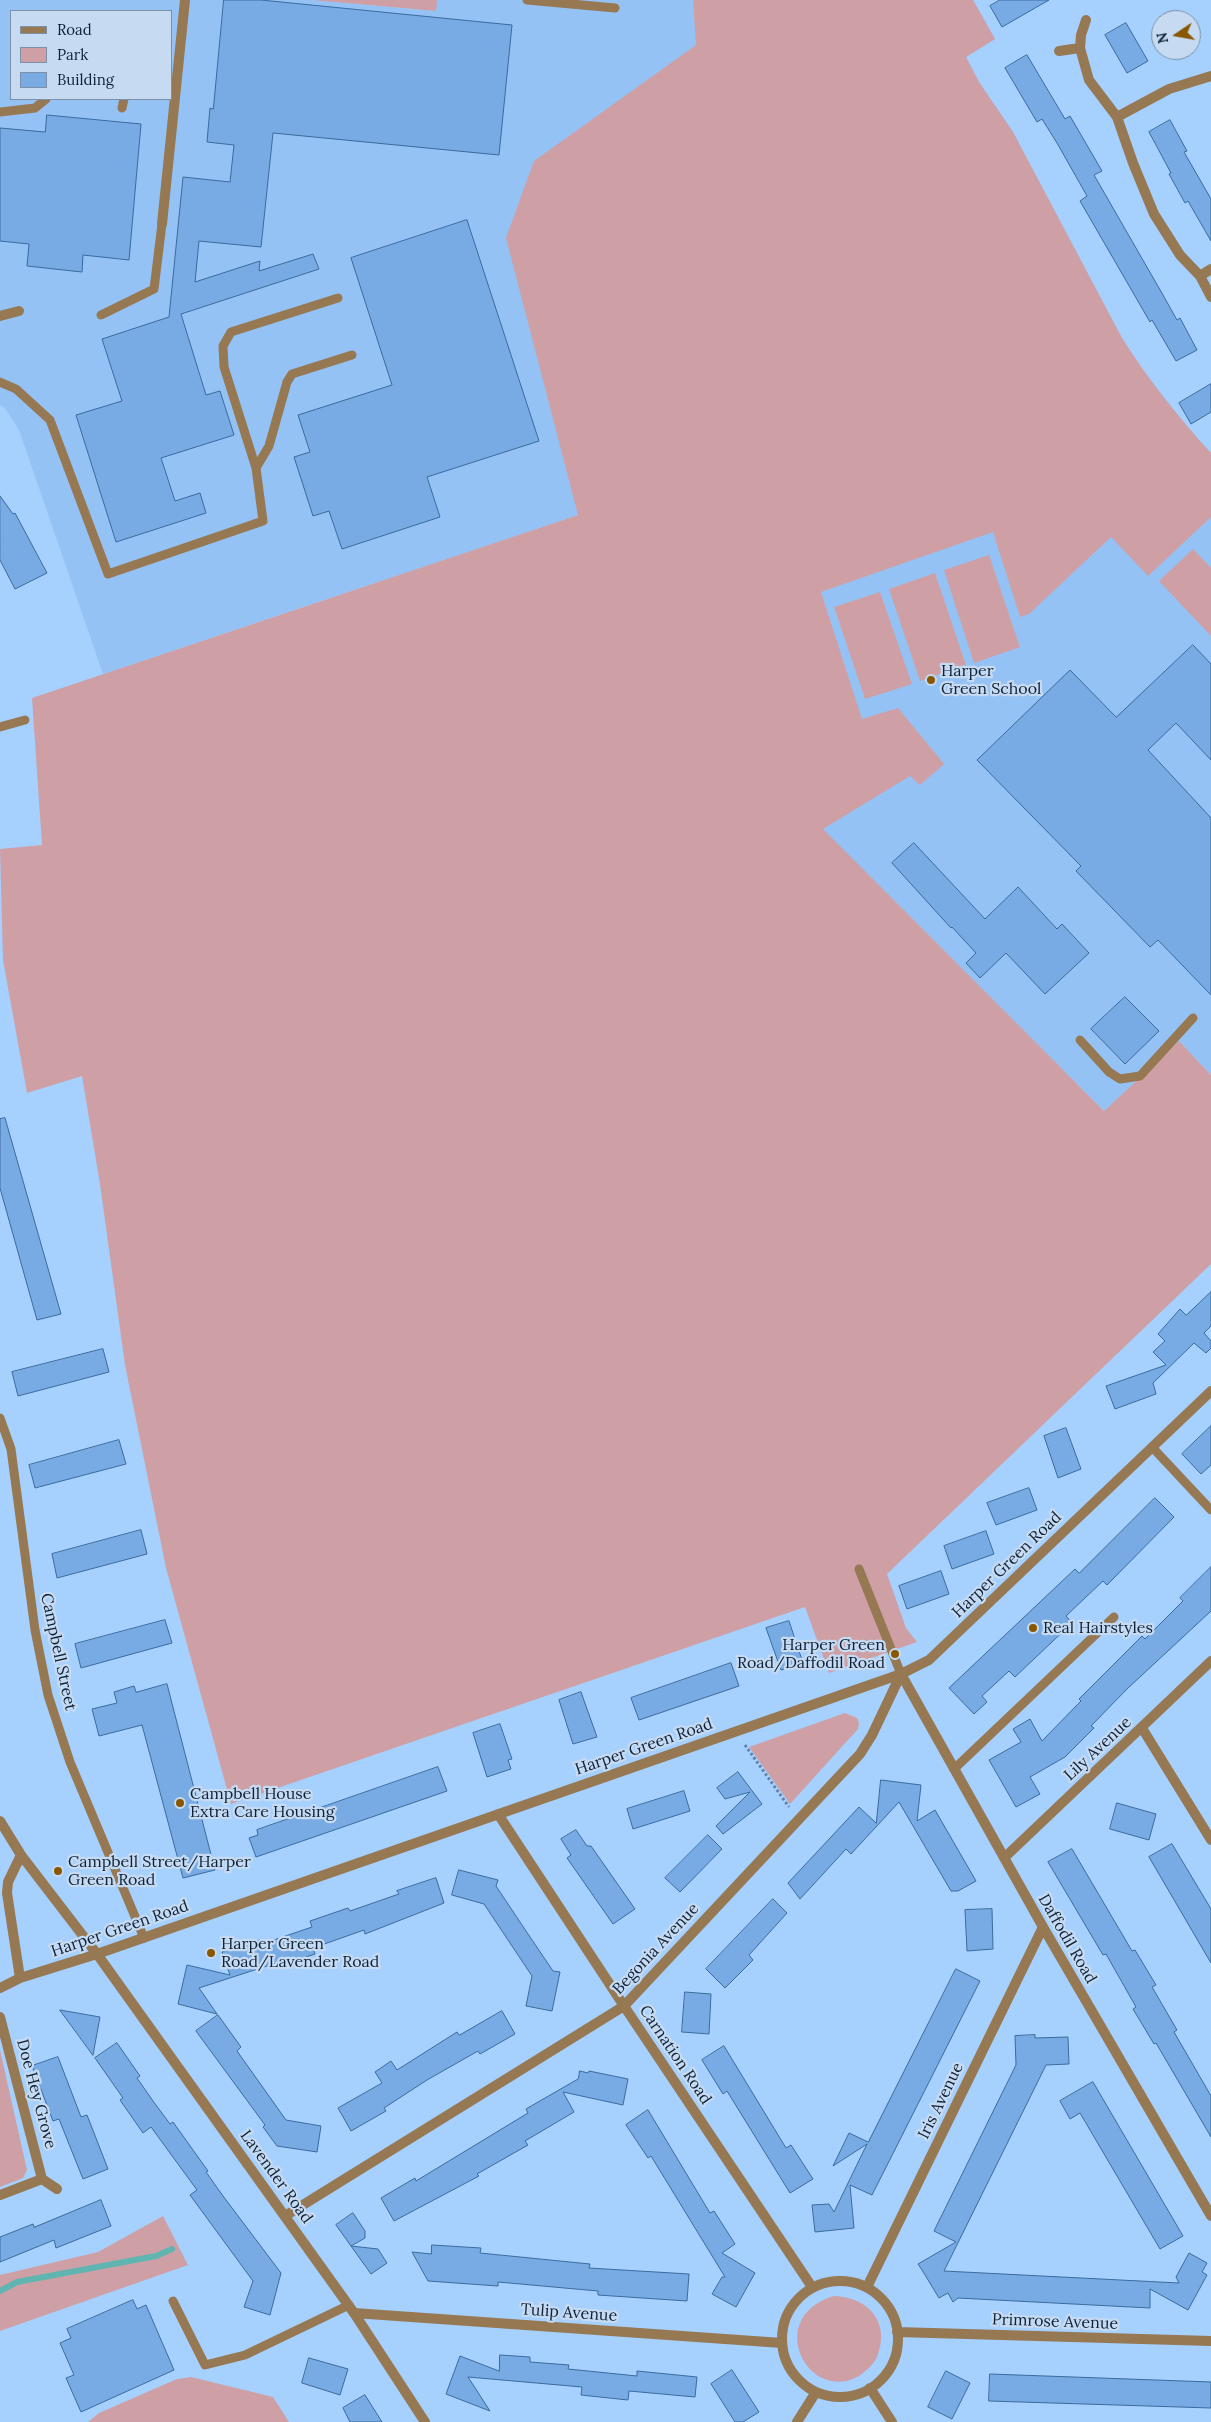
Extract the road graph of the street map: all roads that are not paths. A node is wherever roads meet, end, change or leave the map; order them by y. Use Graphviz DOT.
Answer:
graph roads {
  1 [pos="185,0"];
  2 [pos="527,0"];
  3 [pos="615,8"];
  4 [pos="1086,20"];
  5 [pos="1080,48"];
  6 [pos="1059,51"];
  7 [pos="1211,76"];
  8 [pos="174,85"];
  9 [pos="45,100"];
  10 [pos="124,100"];
  11 [pos="122,108"];
  12 [pos="0,112"];
  13 [pos="1117,117"];
  14 [pos="162,224"];
  15 [pos="1211,269"];
  16 [pos="1200,276"];
  17 [pos="338,298"];
  18 [pos="1211,298"];
  19 [pos="18,311"];
  20 [pos="101,315"];
  21 [pos="0,316"];
  22 [pos="352,355"];
  23 [pos="0,382"];
  24 [pos="256,468"];
  25 [pos="25,720"];
  26 [pos="0,727"];
  27 [pos="1193,1018"];
  28 [pos="1080,1040"];
  29 [pos="1211,1391"];
  30 [pos="0,1418"];
  31 [pos="1152,1447"];
  32 [pos="1211,1510"];
  33 [pos="859,1570"];
  34 [pos="1114,1617"];
  35 [pos="1211,1661"];
  36 [pos="901,1674"];
  37 [pos="1142,1728"];
  38 [pos="954,1769"];
  39 [pos="498,1814"];
  40 [pos="1,1827"];
  41 [pos="1211,1840"];
  42 [pos="21,1855"];
  43 [pos="1004,1858"];
  44 [pos="1043,1927"];
  45 [pos="144,1938"];
  46 [pos="97,1954"];
  47 [pos="20,1978"];
  48 [pos="0,1988"];
  49 [pos="624,2006"];
  50 [pos="0,2017"];
  51 [pos="42,2179"];
  52 [pos="57,2189"];
  53 [pos="0,2195"];
  54 [pos="286,2216"];
  55 [pos="1211,2216"];
  56 [pos="812,2287"];
  57 [pos="867,2287"];
  58 [pos="173,2301"];
  59 [pos="351,2309"];
  60 [pos="897,2332"];
  61 [pos="1211,2341"];
  62 [pos="782,2343"];
  63 [pos="870,2388"];
  64 [pos="816,2392"];
  65 [pos="425,2422"];
  66 [pos="797,2422"];
  67 [pos="892,2422"];
  1 -- 8 [label="street"];
  2 -- 3 [label="lane"];
  4 -- 5 [label="street"];
  5 -- 6 [label="street"];
  5 -- 13 [label="street"];
  7 -- 13 [label="street"];
  8 -- 14 [label="street"];
  9 -- 12 [label="lane"];
  10 -- 11 [label="lane"];
  13 -- 16 [label="street"];
  14 -- 20 [label="lane"];
  15 -- 16 [label="street"];
  16 -- 18 [label="street"];
  17 -- 24 [label="lane"];
  19 -- 21 [label="street"];
  22 -- 24 [label="lane"];
  23 -- 24 [label="lane"];
  25 -- 26 [label="lane"];
  27 -- 28 [label="lane"];
  29 -- 31 [label="street, Harper Green Road"];
  30 -- 45 [label="lane, Campbell Street"];
  31 -- 32 [label="lane"];
  31 -- 36 [label="street, Harper Green Road"];
  33 -- 36 [label="lane"];
  34 -- 38 [label="lane"];
  35 -- 37 [label="street, Lily Avenue"];
  36 -- 38 [label="street, Daffodil Road"];
  36 -- 39 [label="street, Harper Green Road"];
  36 -- 49 [label="street, Begonia Avenue"];
  37 -- 41 [label="street"];
  37 -- 43 [label="street, Lily Avenue"];
  38 -- 43 [label="street, Daffodil Road"];
  39 -- 45 [label="street, Harper Green Road"];
  39 -- 49 [label="street, Carnation Road"];
  40 -- 42 [label="street"];
  42 -- 46 [label="street"];
  42 -- 47 [label="street"];
  43 -- 44 [label="street, Daffodil Road"];
  44 -- 55 [label="street, Daffodil Road"];
  44 -- 57 [label="street, Iris Avenue"];
  45 -- 46 [label="street, Harper Green Road"];
  46 -- 47 [label="street, Harper Green Road"];
  46 -- 54 [label="street, Lavender Road"];
  47 -- 48 [label="street, Harper Green Road"];
  49 -- 54 [label="street, Begonia Avenue"];
  49 -- 56 [label="street, Carnation Road"];
  50 -- 51 [label="street, Doe Hey Grove"];
  51 -- 52 [label="street"];
  51 -- 53 [label="street"];
  54 -- 59 [label="street, Lavender Road"];
  56 -- 57 [label="street"];
  56 -- 62 [label="street"];
  57 -- 60 [label="street"];
  58 -- 59 [label="lane"];
  59 -- 62 [label="street, Tulip Avenue"];
  59 -- 65 [label="street, Lavender Road"];
  60 -- 61 [label="street, Primrose Avenue"];
  60 -- 63 [label="street"];
  62 -- 64 [label="street"];
  63 -- 64 [label="street"];
  63 -- 67 [label="street"];
  64 -- 66 [label="street"];
}
